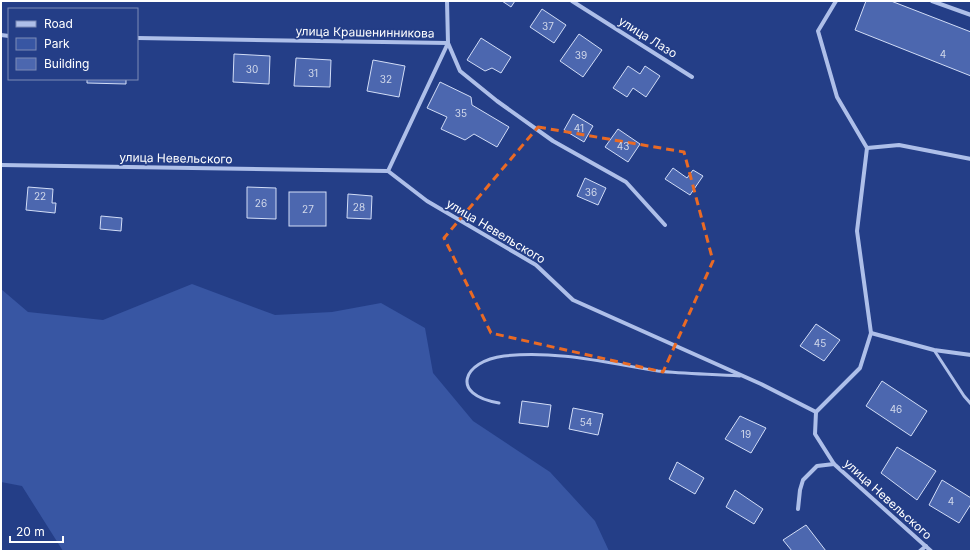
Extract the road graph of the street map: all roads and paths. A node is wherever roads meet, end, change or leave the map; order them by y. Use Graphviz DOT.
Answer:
graph roads {
  1 [pos="447,1"];
  2 [pos="572,1"];
  3 [pos="836,1"];
  4 [pos="932,1"];
  5 [pos="971,15"];
  6 [pos="138,38"];
  7 [pos="448,43"];
  8 [pos="692,77"];
  9 [pos="867,148"];
  10 [pos="971,159"];
  11 [pos="1,165"];
  12 [pos="388,171"];
  13 [pos="665,224"];
  14 [pos="871,333"];
  15 [pos="934,350"];
  16 [pos="971,355"];
  17 [pos="744,376"];
  18 [pos="499,403"];
  19 [pos="971,404"];
  20 [pos="816,412"];
  21 [pos="834,464"];
  22 [pos="798,510"];
  23 [pos="926,546"];
  24 [pos="920,551"];
  25 [pos="931,551"];
  1 -- 7 [label="street"];
  2 -- 8 [label="street, улица Лазо"];
  3 -- 9 [label="street"];
  4 -- 5 [label="street"];
  6 -- 7 [label="street, улица Крашенинникова"];
  7 -- 12 [label="street"];
  7 -- 13 [label="street, улица Крашенинникова"];
  9 -- 10 [label="street"];
  9 -- 14 [label="street"];
  11 -- 12 [label="street, улица Невельского"];
  12 -- 17 [label="street, улица Невельского"];
  14 -- 15 [label="street"];
  14 -- 20 [label="street"];
  15 -- 16 [label="street"];
  15 -- 19 [label="lane"];
  17 -- 18 [label="lane"];
  17 -- 20 [label="street, улица Невельского"];
  20 -- 21 [label="street, улица Невельского"];
  21 -- 22 [label="street"];
  21 -- 23 [label="street, улица Невельского"];
  23 -- 24 [label="street"];
  23 -- 25 [label="street, улица Невельского"];
}
